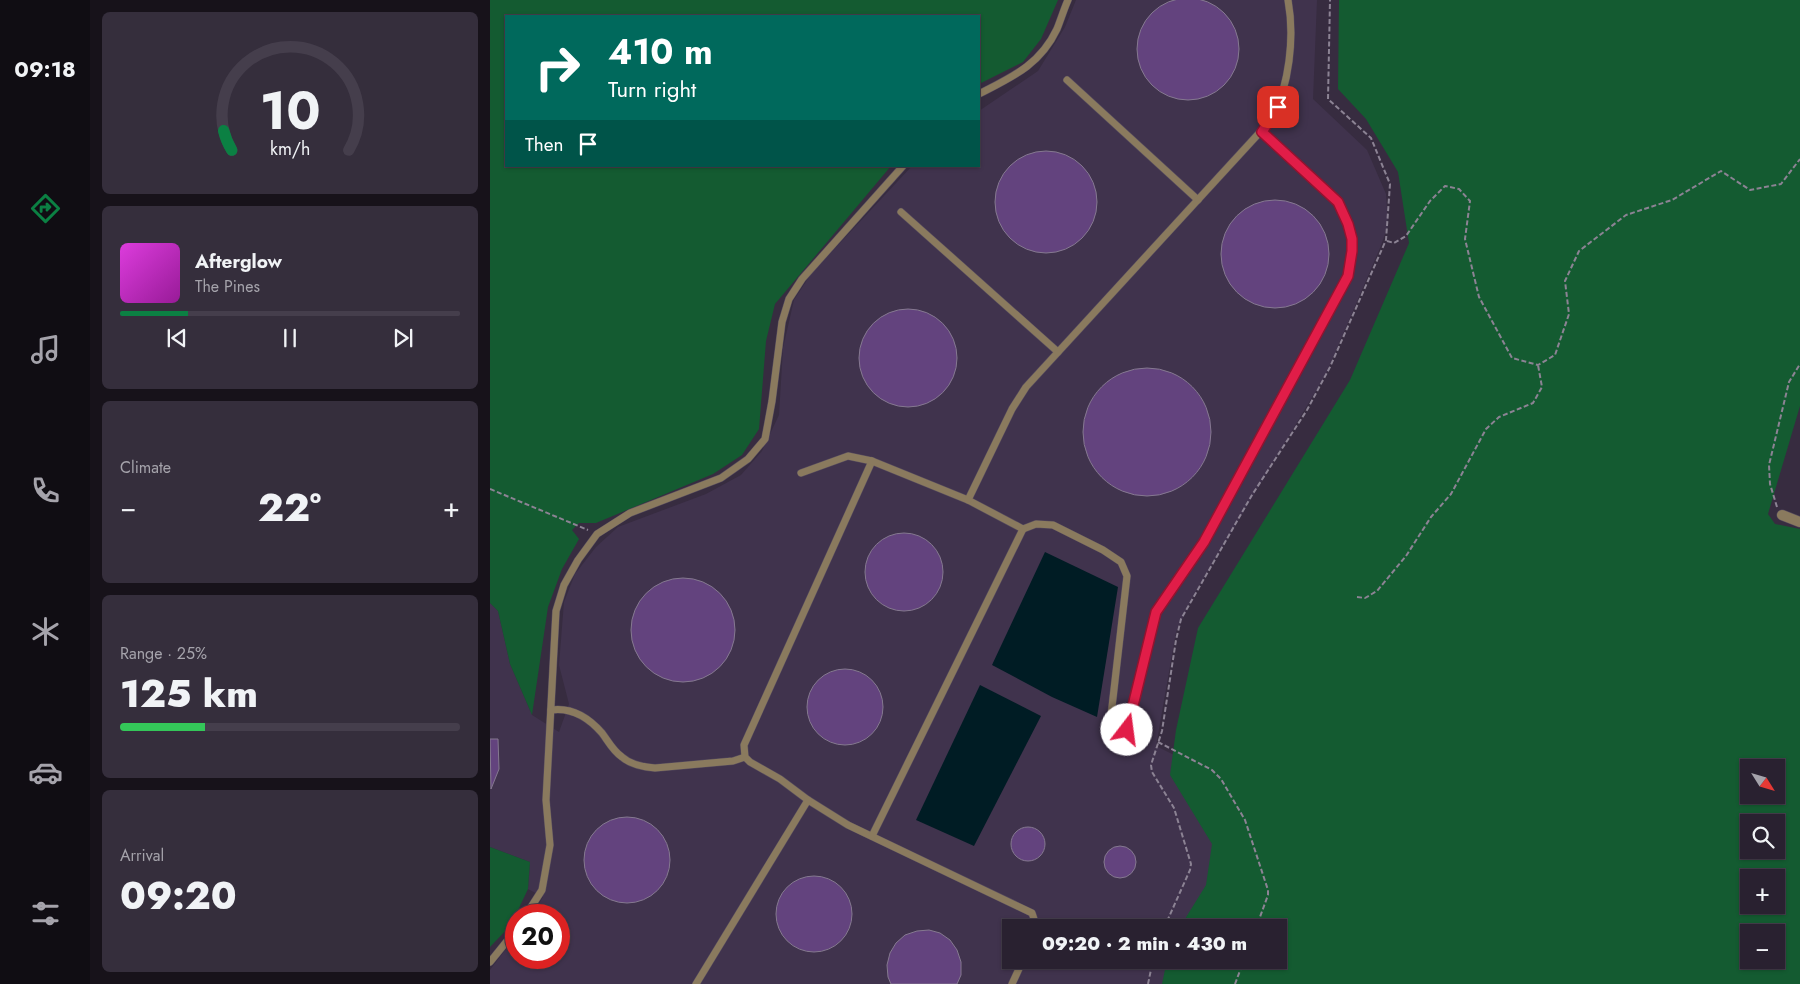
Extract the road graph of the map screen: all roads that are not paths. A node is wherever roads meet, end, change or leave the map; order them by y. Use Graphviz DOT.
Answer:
graph roads {
  1 [pos="1068,0"];
  2 [pos="1288,0"];
  3 [pos="1067,80"];
  4 [pos="980,93"];
  5 [pos="1262,132"];
  6 [pos="902,167"];
  7 [pos="1198,200"];
  8 [pos="901,212"];
  9 [pos="1058,352"];
  10 [pos="872,462"];
  11 [pos="801,473"];
  12 [pos="968,500"];
  13 [pos="1782,515"];
  14 [pos="1800,522"];
  15 [pos="1023,529"];
  16 [pos="551,710"];
  17 [pos="745,757"];
  18 [pos="808,800"];
  19 [pos="872,836"];
  20 [pos="533,904"];
  21 [pos="1034,919"];
  22 [pos="505,944"];
  23 [pos="490,962"];
  24 [pos="1019,969"];
  25 [pos="696,984"];
  26 [pos="1012,984"];
  1 -- 4 [label="lane"];
  2 -- 5 [label="lane"];
  3 -- 7 [label="lane"];
  5 -- 7 [label="lane"];
  5 -- 15 [label="lane"];
  6 -- 16 [label="lane"];
  7 -- 9 [label="lane"];
  8 -- 9 [label="lane"];
  9 -- 12 [label="lane"];
  10 -- 11 [label="lane"];
  10 -- 12 [label="lane"];
  10 -- 17 [label="lane"];
  12 -- 15 [label="lane"];
  13 -- 14 [label="street"];
  15 -- 19 [label="lane"];
  16 -- 17 [label="lane"];
  16 -- 20 [label="lane"];
  17 -- 18 [label="lane"];
  18 -- 19 [label="lane"];
  18 -- 25 [label="lane"];
  19 -- 21 [label="lane"];
  22 -- 23 [label="lane"];
  24 -- 26 [label="lane"];
}
